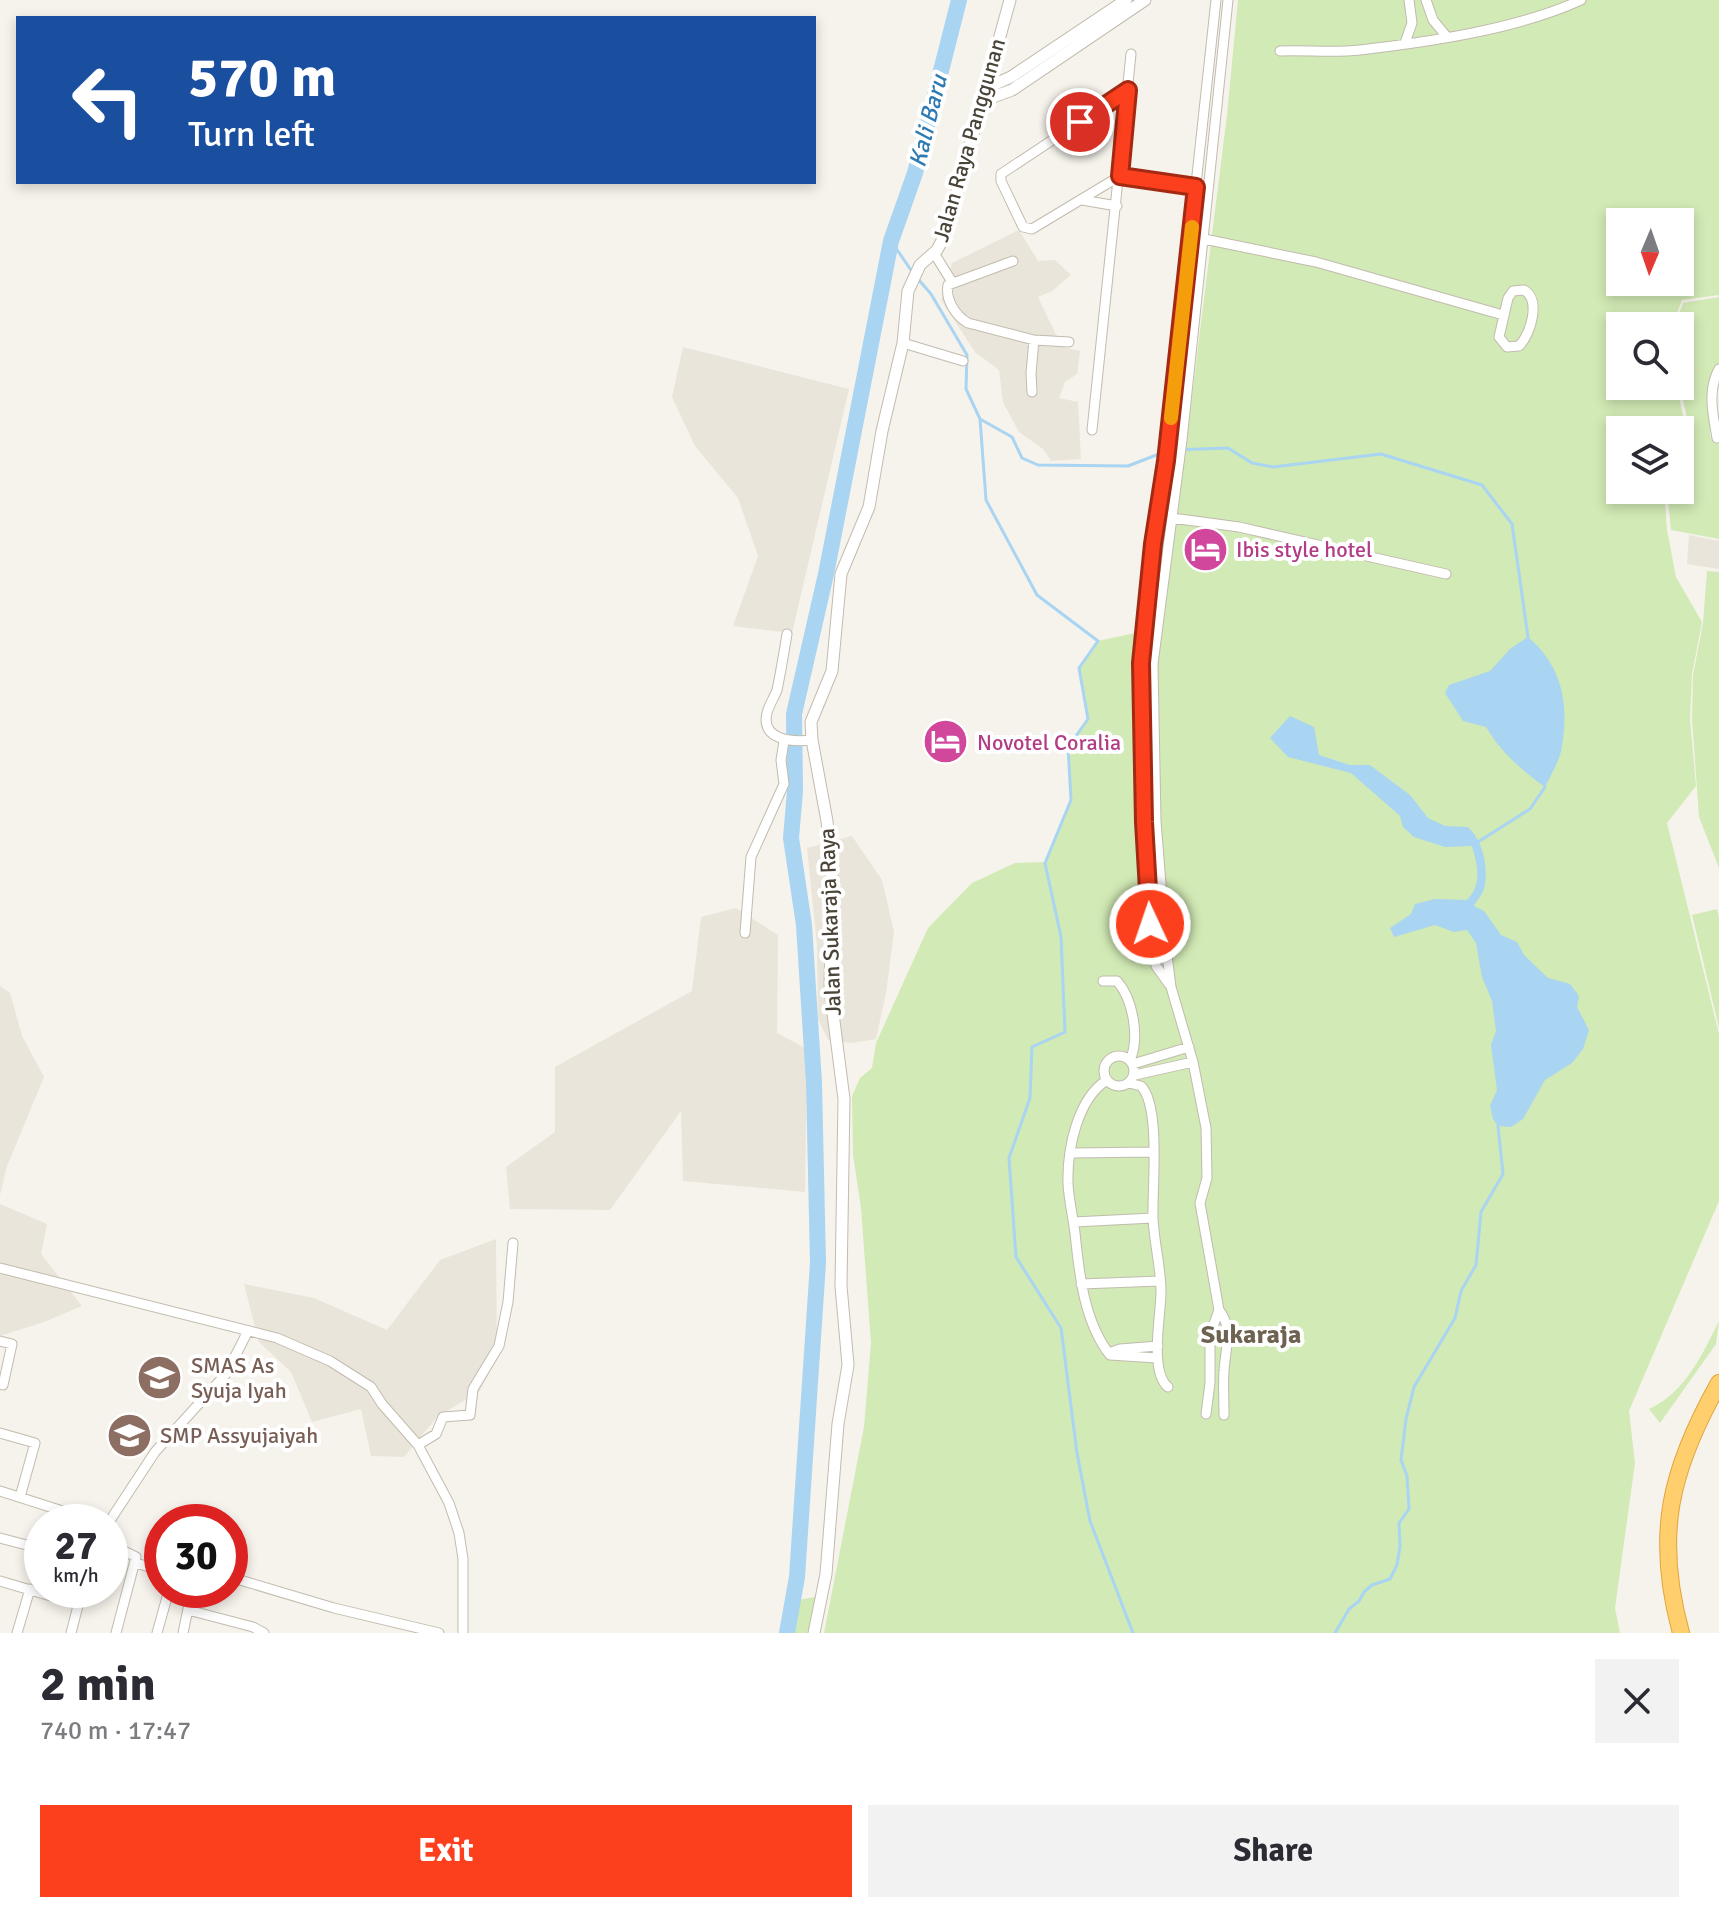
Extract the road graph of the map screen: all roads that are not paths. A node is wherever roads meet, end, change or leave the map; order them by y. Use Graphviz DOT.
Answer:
graph roads {
  1 [pos="1010,0"];
  2 [pos="1126,0"];
  3 [pos="1145,0"];
  4 [pos="1216,0"];
  5 [pos="1228,0"];
  6 [pos="1409,0"];
  7 [pos="1426,0"];
  8 [pos="1581,0"];
  9 [pos="1111,17"];
  10 [pos="1433,20"];
  11 [pos="1412,23"];
  12 [pos="1447,37"];
  13 [pos="1405,43"];
  14 [pos="1280,51"];
  15 [pos="1131,54"];
  16 [pos="986,88"];
  17 [pos="1128,90"];
  18 [pos="982,101"];
  19 [pos="1120,176"];
  20 [pos="1196,187"];
  21 [pos="1208,189"];
  22 [pos="1082,200"];
  23 [pos="1117,206"];
  24 [pos="1204,239"];
  25 [pos="934,253"];
  26 [pos="1013,261"];
  27 [pos="952,282"];
  28 [pos="1503,315"];
  29 [pos="1034,340"];
  30 [pos="1069,342"];
  31 [pos="903,343"];
  32 [pos="963,361"];
  33 [pos="1719,369"];
  34 [pos="1032,392"];
  35 [pos="1092,430"];
  36 [pos="1717,438"];
  37 [pos="869,507"];
  38 [pos="1172,518"];
  39 [pos="1152,559"];
  40 [pos="1166,560"];
  41 [pos="1446,574"];
  42 [pos="787,634"];
  43 [pos="1141,663"];
  44 [pos="1153,664"];
  45 [pos="808,740"];
  46 [pos="786,741"];
  47 [pos="745,933"];
  48 [pos="1103,981"];
  49 [pos="1171,987"];
  50 [pos="1189,1047"];
  51 [pos="1193,1062"];
  52 [pos="1132,1070"];
  53 [pos="1107,1080"];
  54 [pos="1154,1152"];
  55 [pos="1071,1153"];
  56 [pos="1153,1218"];
  57 [pos="1074,1222"];
  58 [pos="513,1243"];
  59 [pos="0,1268"];
  60 [pos="1160,1281"];
  61 [pos="1081,1284"];
  62 [pos="1219,1310"];
  63 [pos="248,1331"];
  64 [pos="0,1341"];
  65 [pos="1158,1346"];
  66 [pos="1109,1353"];
  67 [pos="1157,1358"];
  68 [pos="1719,1383"];
  69 [pos="0,1384"];
  70 [pos="1168,1387"];
  71 [pos="1206,1414"];
  72 [pos="1224,1415"];
  73 [pos="0,1433"];
  74 [pos="418,1445"];
  75 [pos="0,1491"];
  76 [pos="20,1497"];
  77 [pos="42,1504"];
  78 [pos="121,1504"];
  79 [pos="0,1538"];
  80 [pos="24,1544"];
  81 [pos="128,1552"];
  82 [pos="136,1563"];
  83 [pos="144,1565"];
  84 [pos="0,1581"];
  85 [pos="248,1582"];
  86 [pos="24,1587"];
  87 [pos="24,1608"];
  88 [pos="77,1608"];
  89 [pos="164,1608"];
  90 [pos="188,1610"];
  91 [pos="17,1633"];
  92 [pos="71,1633"];
  93 [pos="116,1633"];
  94 [pos="157,1633"];
  95 [pos="183,1633"];
  96 [pos="264,1633"];
  97 [pos="439,1633"];
  98 [pos="463,1633"];
  99 [pos="814,1633"];
  100 [pos="1681,1633"];
  1 -- 16 [label="street, Jalan Raya Panggunan"];
  2 -- 9 [label="street"];
  3 -- 9 [label="street"];
  4 -- 20 [label="street"];
  5 -- 21 [label="street"];
  6 -- 11 [label="street"];
  7 -- 10 [label="street"];
  8 -- 12 [label="street"];
  9 -- 16 [label="street"];
  9 -- 18 [label="street"];
  10 -- 11 [label="street"];
  10 -- 12 [label="street"];
  11 -- 13 [label="street"];
  12 -- 13 [label="street"];
  13 -- 14 [label="street"];
  15 -- 17 [label="street"];
  16 -- 18 [label="street, Jalan Raya Panggunan"];
  17 -- 19 [label="street"];
  17 -- 22 [label="street"];
  18 -- 25 [label="street, Jalan Raya Panggunan"];
  19 -- 20 [label="street"];
  19 -- 22 [label="street"];
  19 -- 23 [label="street"];
  20 -- 21 [label="street"];
  20 -- 39 [label="street"];
  21 -- 24 [label="street"];
  22 -- 23 [label="street"];
  23 -- 35 [label="street"];
  24 -- 28 [label="street"];
  24 -- 38 [label="street"];
  25 -- 27 [label="street"];
  25 -- 31 [label="street, Jalan Raya Panggunan"];
  26 -- 27 [label="street"];
  27 -- 29 [label="street"];
  28 -- 28 [label="street"];
  29 -- 30 [label="street"];
  29 -- 34 [label="street"];
  31 -- 32 [label="street"];
  31 -- 37 [label="street, Jalan Raya Panggunan"];
  33 -- 36 [label="street"];
  37 -- 45 [label="street, Jalan Sukaraja Raya"];
  38 -- 40 [label="street"];
  38 -- 41 [label="street"];
  39 -- 40 [label="street"];
  39 -- 43 [label="street"];
  40 -- 44 [label="street"];
  42 -- 46 [label="street"];
  43 -- 44 [label="street"];
  43 -- 49 [label="street"];
  44 -- 49 [label="street"];
  45 -- 46 [label="street"];
  45 -- 99 [label="street, Jalan Sukaraja Raya"];
  46 -- 47 [label="street"];
  48 -- 52 [label="street"];
  49 -- 50 [label="street"];
  50 -- 51 [label="street"];
  50 -- 52 [label="street"];
  51 -- 52 [label="street"];
  51 -- 62 [label="street"];
  52 -- 53 [label="street"];
  52 -- 53 [label="street"];
  52 -- 54 [label="street"];
  53 -- 55 [label="street"];
  54 -- 55 [label="street"];
  54 -- 56 [label="street"];
  55 -- 57 [label="street"];
  56 -- 57 [label="street"];
  56 -- 60 [label="street"];
  57 -- 61 [label="street"];
  58 -- 74 [label="street"];
  59 -- 63 [label="street"];
  60 -- 61 [label="street"];
  60 -- 65 [label="street"];
  61 -- 66 [label="street"];
  62 -- 71 [label="street"];
  62 -- 72 [label="street"];
  63 -- 74 [label="street"];
  63 -- 78 [label="street"];
  64 -- 69 [label="street"];
  65 -- 66 [label="street"];
  65 -- 67 [label="street"];
  66 -- 67 [label="street"];
  67 -- 70 [label="street"];
  68 -- 100 [label="highway"];
  73 -- 76 [label="street"];
  74 -- 98 [label="street"];
  75 -- 76 [label="street"];
  76 -- 77 [label="street"];
  79 -- 80 [label="street"];
  81 -- 82 [label="street"];
  82 -- 83 [label="street"];
  82 -- 93 [label="street"];
  84 -- 86 [label="street"];
  85 -- 97 [label="street"];
  87 -- 91 [label="street"];
  88 -- 92 [label="street"];
  89 -- 94 [label="street"];
  90 -- 95 [label="street"];
  90 -- 96 [label="street"];
}
